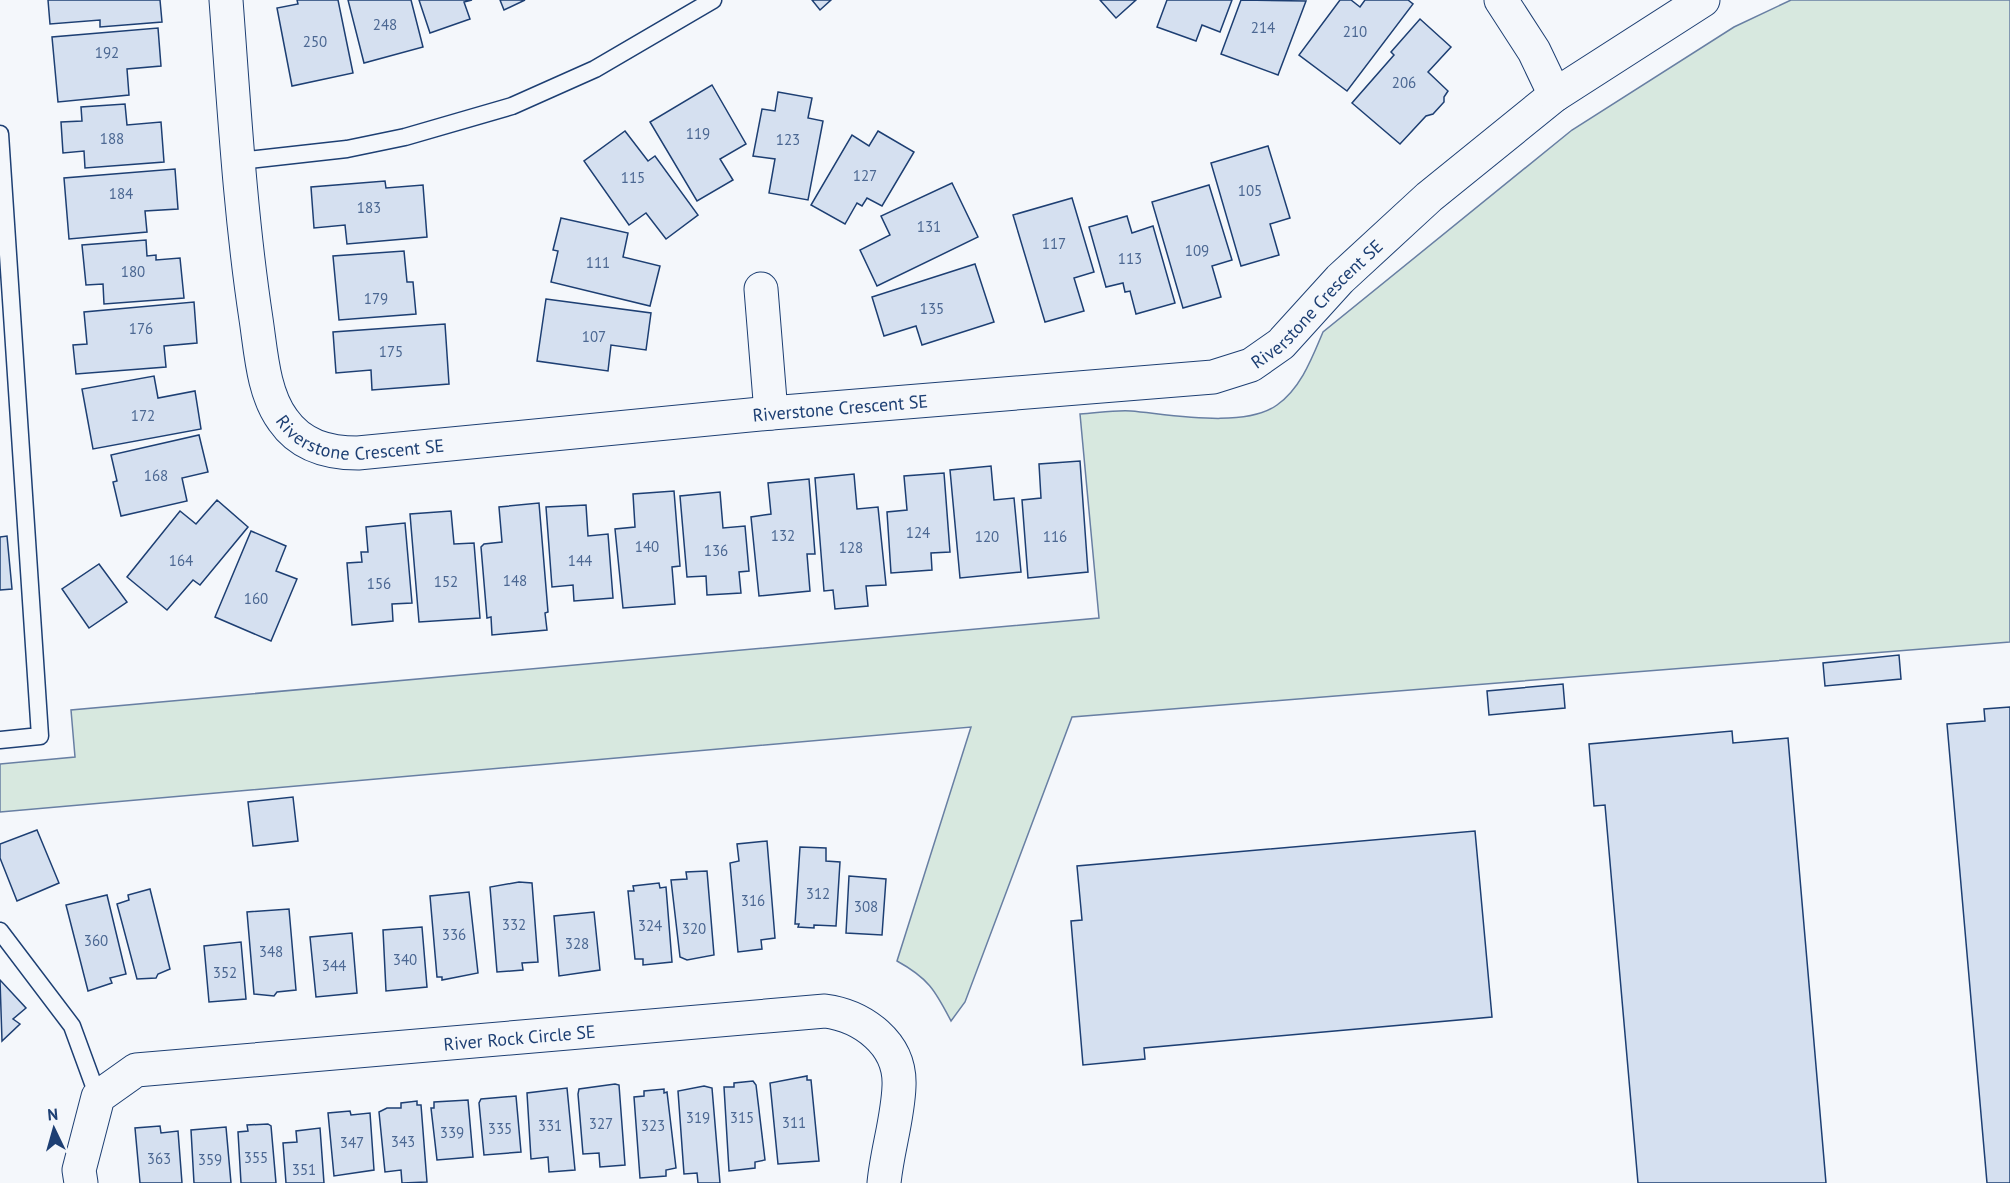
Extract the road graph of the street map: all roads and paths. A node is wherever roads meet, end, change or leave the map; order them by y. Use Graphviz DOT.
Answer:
graph roads {
  1 [pos="226,0"];
  2 [pos="713,0"];
  3 [pos="1501,0"];
  4 [pos="1703,0"];
  5 [pos="1555,96"];
  6 [pos="0,134"];
  7 [pos="238,161"];
  8 [pos="761,289"];
  9 [pos="771,413"];
  10 [pos="0,740"];
  11 [pos="0,931"];
  12 [pos="98,1097"];
  13 [pos="81,1183"];
  14 [pos="884,1183"];
  1 -- 7 [label="street, Riverstone Crescent SE"];
  2 -- 7 [label="lane"];
  3 -- 5 [label="street"];
  4 -- 5 [label="street, Riverstone Crescent SE"];
  5 -- 9 [label="street, Riverstone Crescent SE"];
  6 -- 10 [label="lane"];
  7 -- 9 [label="street, Riverstone Crescent SE"];
  8 -- 9 [label="street"];
  11 -- 12 [label="lane"];
  12 -- 13 [label="street"];
  12 -- 14 [label="street, River Rock Circle SE"];
}
